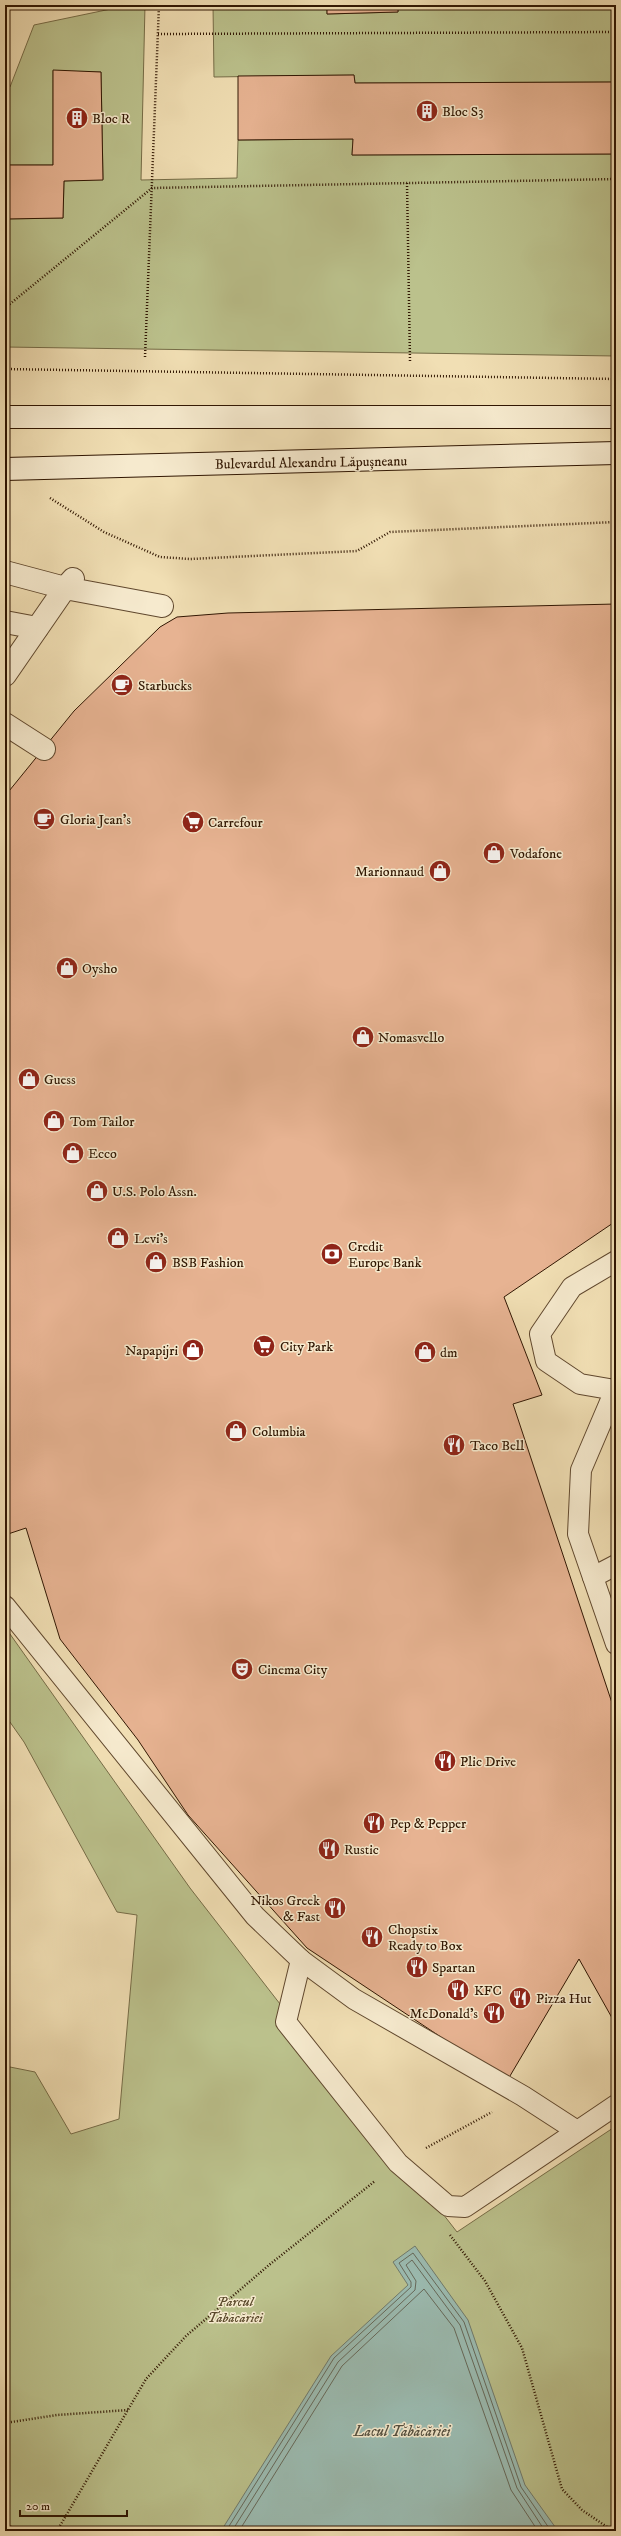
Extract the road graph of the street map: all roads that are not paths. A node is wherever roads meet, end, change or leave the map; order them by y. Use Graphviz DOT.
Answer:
graph roads {
  1 [pos="5,417"];
  2 [pos="616,417"];
  3 [pos="616,453"];
  4 [pos="5,469"];
  5 [pos="5,572"];
  6 [pos="69,584"];
  7 [pos="162,606"];
  8 [pos="5,622"];
  9 [pos="37,628"];
  10 [pos="5,675"];
  11 [pos="5,724"];
  12 [pos="44,749"];
  13 [pos="616,1261"];
  14 [pos="615,1389"];
  15 [pos="616,1564"];
  16 [pos="593,1577"];
  17 [pos="5,1606"];
  18 [pos="616,1644"];
  19 [pos="301,1960"];
  20 [pos="616,2105"];
  21 [pos="577,2132"];
  1 -- 2 [label="main road"];
  3 -- 4 [label="main road, Bulevardul Alexandru Lăpușneanu"];
  5 -- 6 [label="main road"];
  6 -- 7 [label="main road"];
  6 -- 9 [label="main road"];
  8 -- 9 [label="main road"];
  9 -- 10 [label="main road"];
  11 -- 12 [label="main road"];
  13 -- 14 [label="lane"];
  14 -- 16 [label="lane"];
  15 -- 16 [label="lane"];
  16 -- 18 [label="lane"];
  17 -- 19 [label="lane"];
  19 -- 21 [label="lane"];
  19 -- 21 [label="lane"];
  20 -- 21 [label="lane"];
}
